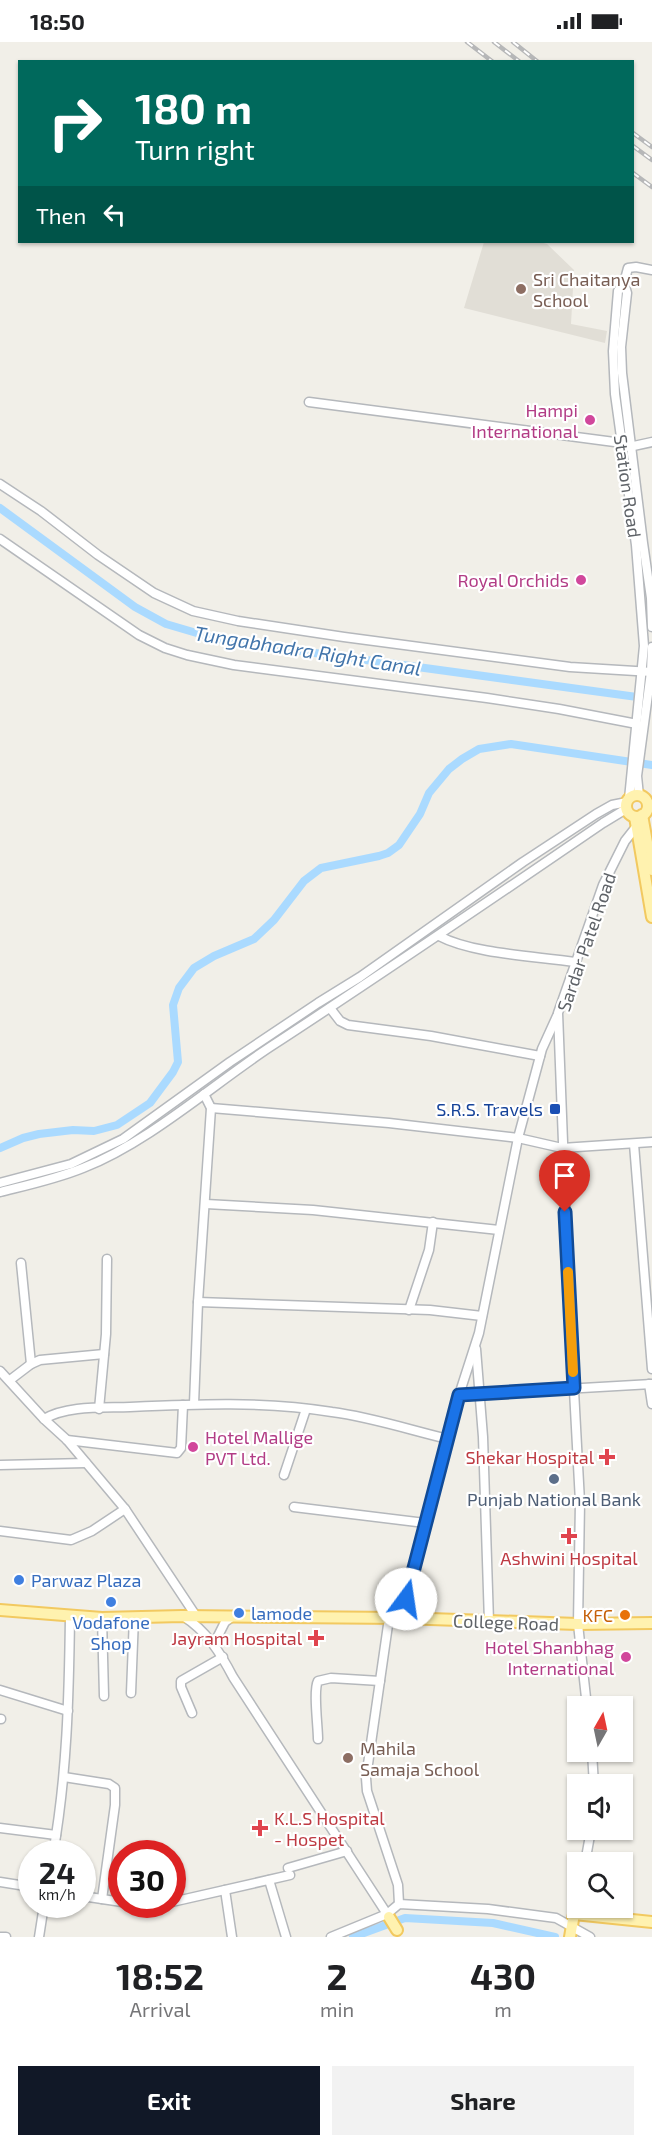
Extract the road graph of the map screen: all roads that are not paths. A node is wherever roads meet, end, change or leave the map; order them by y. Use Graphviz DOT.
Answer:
graph roads {
  1 [pos="652,270"];
  2 [pos="309,402"];
  3 [pos="652,442"];
  4 [pos="626,446"];
  5 [pos="0,484"];
  6 [pos="0,539"];
  7 [pos="652,627"];
  8 [pos="652,647"];
  9 [pos="648,674"];
  10 [pos="640,719"];
  11 [pos="636,801"];
  12 [pos="642,816"];
  13 [pos="652,870"];
  14 [pos="652,917"];
  15 [pos="439,936"];
  16 [pos="575,962"];
  17 [pos="330,1008"];
  18 [pos="558,1013"];
  19 [pos="540,1056"];
  20 [pos="204,1094"];
  21 [pos="211,1108"];
  22 [pos="518,1138"];
  23 [pos="652,1142"];
  24 [pos="634,1144"];
  25 [pos="562,1148"];
  26 [pos="0,1182"];
  27 [pos="0,1191"];
  28 [pos="206,1204"];
  29 [pos="434,1222"];
  30 [pos="499,1230"];
  31 [pos="107,1259"];
  32 [pos="21,1263"];
  33 [pos="198,1302"];
  34 [pos="409,1310"];
  35 [pos="482,1316"];
  36 [pos="475,1344"];
  37 [pos="104,1354"];
  38 [pos="31,1364"];
  39 [pos="652,1369"];
  40 [pos="0,1371"];
  41 [pos="10,1380"];
  42 [pos="650,1384"];
  43 [pos="574,1388"];
  44 [pos="480,1393"];
  45 [pos="459,1395"];
  46 [pos="195,1404"];
  47 [pos="652,1404"];
  48 [pos="183,1405"];
  49 [pos="99,1409"];
  50 [pos="306,1409"];
  51 [pos="45,1419"];
  52 [pos="448,1439"];
  53 [pos="67,1440"];
  54 [pos="86,1463"];
  55 [pos="0,1465"];
  56 [pos="284,1475"];
  57 [pos="294,1507"];
  58 [pos="125,1509"];
  59 [pos="425,1523"];
  60 [pos="0,1531"];
  61 [pos="0,1610"];
  62 [pos="70,1616"];
  63 [pos="182,1616"];
  64 [pos="196,1616"];
  65 [pos="134,1617"];
  66 [pos="232,1617"];
  67 [pos="102,1618"];
  68 [pos="395,1618"];
  69 [pos="489,1622"];
  70 [pos="652,1623"];
  71 [pos="578,1624"];
  72 [pos="214,1644"];
  73 [pos="223,1657"];
  74 [pos="380,1681"];
  75 [pos="0,1690"];
  76 [pos="131,1693"];
  77 [pos="104,1696"];
  78 [pos="586,1696"];
  79 [pos="68,1711"];
  80 [pos="192,1713"];
  81 [pos="318,1739"];
  82 [pos="64,1777"];
  83 [pos="0,1828"];
  84 [pos="56,1835"];
  85 [pos="55,1840"];
  86 [pos="347,1851"];
  87 [pos="269,1880"];
  88 [pos="0,1882"];
  89 [pos="18,1885"];
  90 [pos="225,1890"];
  91 [pos="96,1898"];
  92 [pos="102,1899"];
  93 [pos="186,1899"];
  94 [pos="108,1900"];
  95 [pos="399,1904"];
  96 [pos="388,1915"];
  97 [pos="42,1918"];
  98 [pos="613,1918"];
  99 [pos="652,1922"];
  100 [pos="571,1932"];
  101 [pos="400,1933"];
  102 [pos="0,1936"];
  103 [pos="6,1937"];
  104 [pos="39,1937"];
  105 [pos="232,1937"];
  106 [pos="286,1937"];
  107 [pos="331,1937"];
  108 [pos="590,1937"];
  1 -- 4 [label="street, Station Road"];
  2 -- 4 [label="street"];
  3 -- 4 [label="street"];
  4 -- 7 [label="street, Station Road"];
  4 -- 9 [label="street, Station Road"];
  5 -- 9 [label="street"];
  6 -- 10 [label="street"];
  8 -- 9 [label="street"];
  9 -- 10 [label="street"];
  10 -- 11 [label="street"];
  11 -- 12 [label="main road"];
  11 -- 12 [label="main road"];
  11 -- 15 [label="street"];
  11 -- 26 [label="street"];
  12 -- 13 [label="main road"];
  12 -- 14 [label="main road"];
  12 -- 16 [label="street, Sardar Patel Road"];
  15 -- 16 [label="street"];
  15 -- 17 [label="street"];
  16 -- 18 [label="street, Sardar Patel Road"];
  17 -- 19 [label="street"];
  17 -- 20 [label="street"];
  18 -- 19 [label="street"];
  18 -- 25 [label="street, Sardar Patel Road"];
  19 -- 22 [label="street"];
  20 -- 21 [label="street"];
  20 -- 27 [label="street"];
  21 -- 22 [label="street"];
  21 -- 28 [label="street"];
  22 -- 25 [label="street"];
  22 -- 30 [label="street"];
  23 -- 24 [label="street"];
  24 -- 25 [label="street"];
  24 -- 39 [label="street"];
  25 -- 43 [label="street, Sardar Patel Road"];
  28 -- 29 [label="street"];
  28 -- 33 [label="street"];
  29 -- 30 [label="street"];
  29 -- 34 [label="street"];
  30 -- 35 [label="street"];
  31 -- 37 [label="street"];
  32 -- 38 [label="street"];
  33 -- 34 [label="street"];
  33 -- 46 [label="street"];
  34 -- 35 [label="street"];
  35 -- 36 [label="street"];
  36 -- 44 [label="street"];
  36 -- 45 [label="street"];
  37 -- 38 [label="street"];
  37 -- 49 [label="street"];
  38 -- 41 [label="street"];
  40 -- 41 [label="street"];
  41 -- 51 [label="street"];
  42 -- 43 [label="street"];
  42 -- 47 [label="street"];
  43 -- 44 [label="street"];
  43 -- 71 [label="street, Sardar Patel Road"];
  44 -- 45 [label="street"];
  44 -- 69 [label="street"];
  45 -- 52 [label="street"];
  46 -- 48 [label="street"];
  46 -- 50 [label="street"];
  48 -- 49 [label="street"];
  48 -- 53 [label="street"];
  49 -- 51 [label="street"];
  50 -- 52 [label="street"];
  50 -- 56 [label="street"];
  51 -- 53 [label="street"];
  52 -- 59 [label="street"];
  53 -- 54 [label="street"];
  54 -- 55 [label="street"];
  54 -- 58 [label="street"];
  57 -- 59 [label="street"];
  58 -- 60 [label="street"];
  58 -- 64 [label="street"];
  59 -- 68 [label="street"];
  61 -- 62 [label="main road, College Road"];
  62 -- 67 [label="main road, College Road"];
  62 -- 79 [label="street"];
  63 -- 64 [label="main road, College Road"];
  63 -- 65 [label="main road, College Road"];
  63 -- 72 [label="street"];
  64 -- 66 [label="main road, College Road"];
  65 -- 67 [label="main road, College Road"];
  65 -- 76 [label="street"];
  66 -- 68 [label="main road, College Road"];
  66 -- 72 [label="street"];
  67 -- 77 [label="street"];
  68 -- 69 [label="main road, College Road"];
  68 -- 74 [label="street"];
  69 -- 71 [label="main road, College Road"];
  70 -- 71 [label="main road, College Road"];
  71 -- 78 [label="street, Sardar Patel Road"];
  72 -- 73 [label="street"];
  73 -- 80 [label="street"];
  73 -- 86 [label="street"];
  74 -- 81 [label="street"];
  74 -- 95 [label="street"];
  75 -- 79 [label="street"];
  79 -- 82 [label="street"];
  82 -- 84 [label="street"];
  82 -- 92 [label="street"];
  83 -- 84 [label="street"];
  84 -- 85 [label="street"];
  86 -- 87 [label="street"];
  86 -- 96 [label="street"];
  87 -- 90 [label="street"];
  87 -- 106 [label="street"];
  88 -- 89 [label="street"];
  90 -- 93 [label="street"];
  90 -- 105 [label="street"];
  91 -- 92 [label="street"];
  92 -- 94 [label="street"];
  95 -- 96 [label="street"];
  95 -- 100 [label="street"];
  96 -- 101 [label="main road"];
  96 -- 107 [label="street"];
  97 -- 104 [label="street"];
  98 -- 99 [label="main road"];
  100 -- 108 [label="street"];
  102 -- 103 [label="street"];
}
